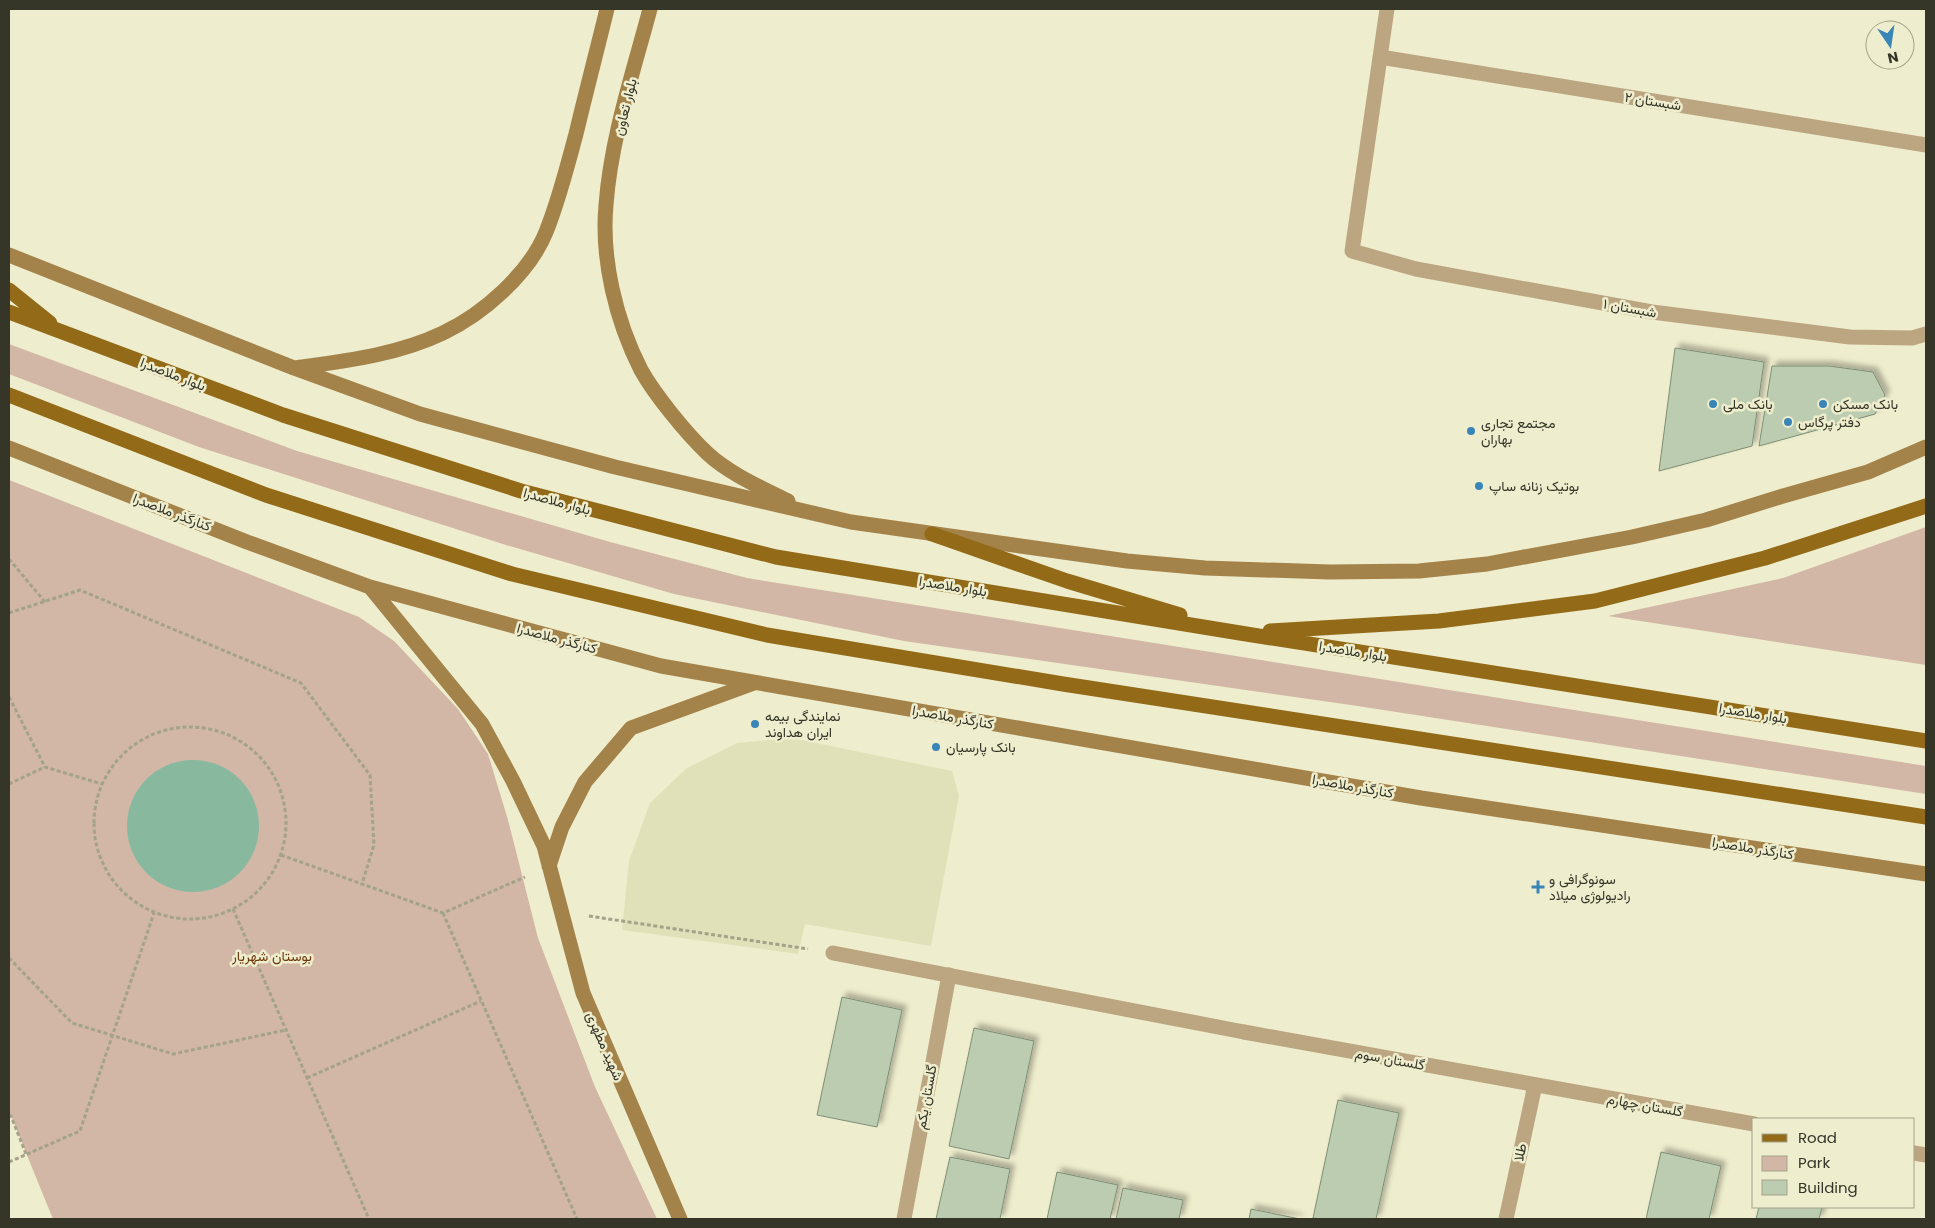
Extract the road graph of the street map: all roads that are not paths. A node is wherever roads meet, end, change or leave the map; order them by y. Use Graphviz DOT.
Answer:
graph roads {
  1 [pos="607,9"];
  2 [pos="650,9"];
  3 [pos="1387,9"];
  4 [pos="1380,57"];
  5 [pos="1926,145"];
  6 [pos="9,255"];
  7 [pos="9,290"];
  8 [pos="9,312"];
  9 [pos="61,332"];
  10 [pos="1919,336"];
  11 [pos="294,368"];
  12 [pos="9,395"];
  13 [pos="1926,447"];
  14 [pos="9,448"];
  15 [pos="1926,506"];
  16 [pos="810,512"];
  17 [pos="932,534"];
  18 [pos="370,587"];
  19 [pos="1240,633"];
  20 [pos="754,683"];
  21 [pos="1926,740"];
  22 [pos="1926,817"];
  23 [pos="549,866"];
  24 [pos="1926,874"];
  25 [pos="833,953"];
  26 [pos="949,975"];
  27 [pos="1535,1085"];
  28 [pos="1752,1124"];
  29 [pos="680,1219"];
  30 [pos="904,1219"];
  31 [pos="1506,1219"];
  1 -- 11 [label="main road"];
  2 -- 16 [label="main road, بلوار تعاون"];
  3 -- 4 [label="street"];
  4 -- 5 [label="street, شبستان ۲"];
  4 -- 10 [label="street, شبستان ۱"];
  6 -- 11 [label="main road"];
  7 -- 9 [label="main road"];
  8 -- 9 [label="main road, بلوار ملاصدرا"];
  9 -- 19 [label="main road, بلوار ملاصدرا"];
  11 -- 16 [label="main road"];
  12 -- 22 [label="main road"];
  13 -- 17 [label="main road"];
  14 -- 18 [label="main road, کنارگذر ملاصدرا"];
  15 -- 19 [label="main road"];
  16 -- 17 [label="main road"];
  17 -- 19 [label="main road"];
  18 -- 20 [label="main road, کنارگذر ملاصدرا"];
  18 -- 23 [label="main road, شهید مطهری"];
  19 -- 21 [label="main road, بلوار ملاصدرا"];
  20 -- 23 [label="main road"];
  20 -- 24 [label="main road, کنارگذر ملاصدرا"];
  23 -- 29 [label="main road, شهید مطهری"];
  25 -- 26 [label="street, گلستان سوم"];
  26 -- 27 [label="street, گلستان سوم"];
  26 -- 30 [label="street, گلستان یکم"];
  27 -- 28 [label="street, گلستان چهارم"];
  27 -- 31 [label="street, طلا"];
}
